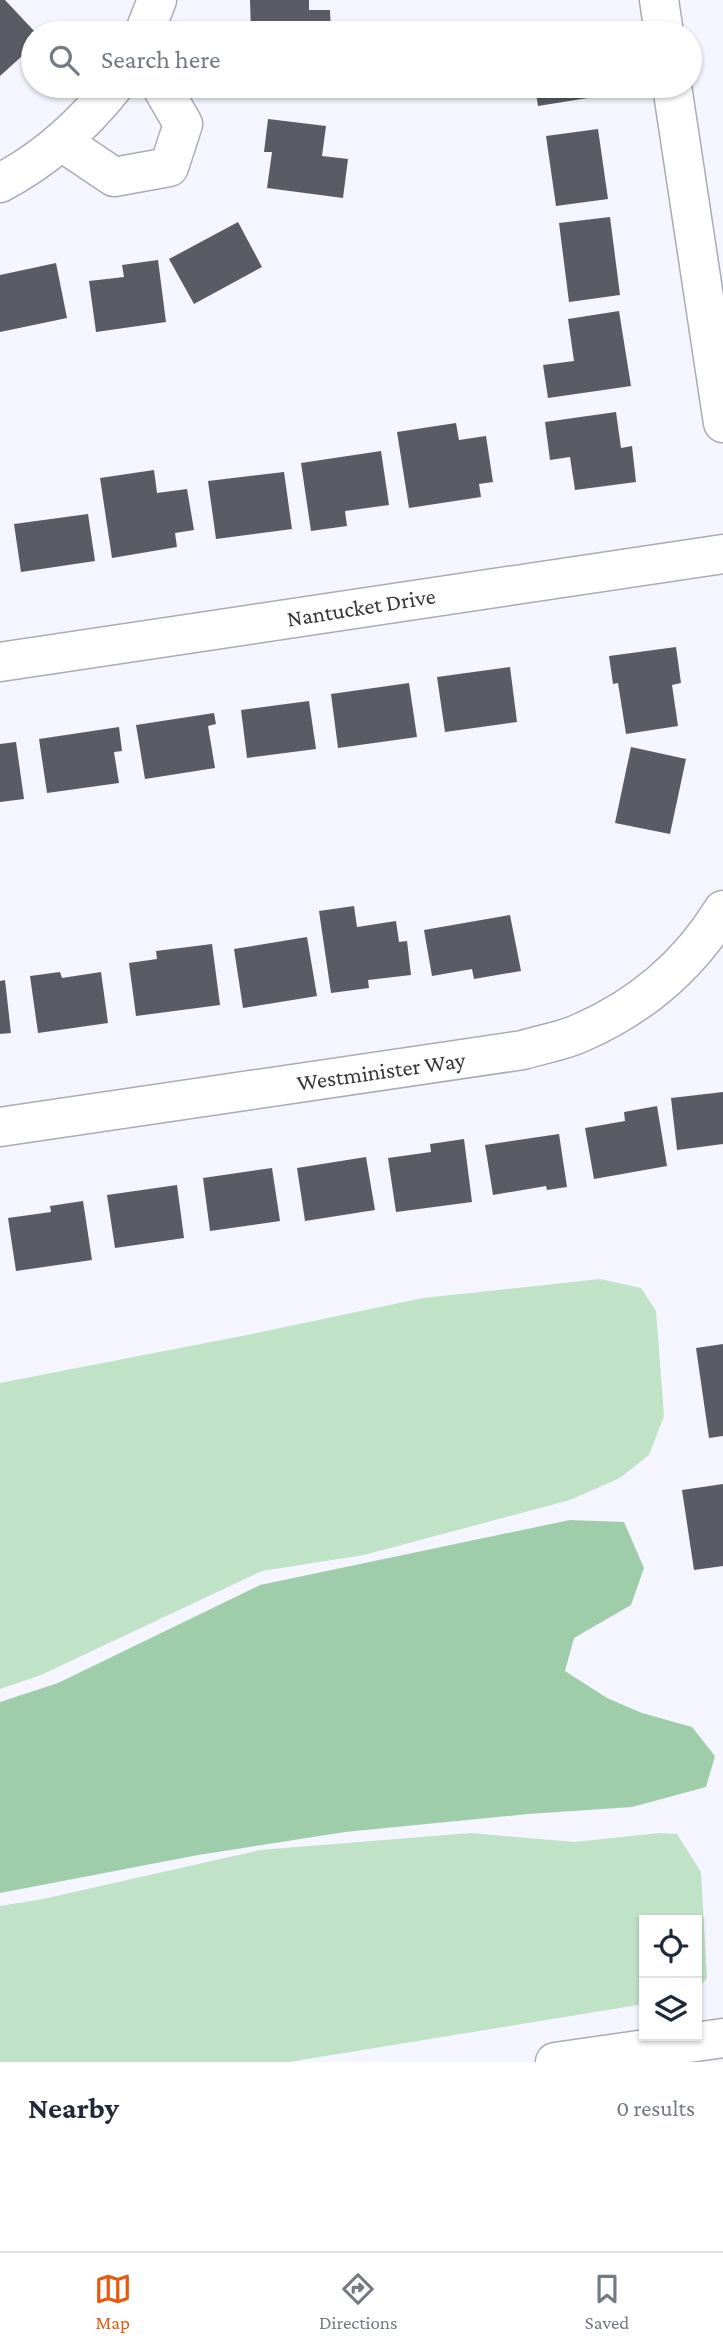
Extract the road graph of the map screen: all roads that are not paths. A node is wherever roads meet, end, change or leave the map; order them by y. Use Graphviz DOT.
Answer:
graph roads {
  1 [pos="157,0"];
  2 [pos="659,0"];
  3 [pos="149,21"];
  4 [pos="662,21"];
  5 [pos="104,98"];
  6 [pos="168,98"];
  7 [pos="674,98"];
  8 [pos="62,142"];
  9 [pos="0,183"];
  10 [pos="723,423"];
  11 [pos="723,554"];
  12 [pos="0,662"];
  13 [pos="718,928"];
  14 [pos="0,1127"];
  15 [pos="723,2038"];
  16 [pos="555,2062"];
  1 -- 3 [label="street"];
  2 -- 4 [label="street"];
  5 -- 8 [label="street"];
  6 -- 8 [label="street"];
  7 -- 10 [label="street"];
  8 -- 9 [label="street"];
  11 -- 12 [label="street, Nantucket Drive"];
  13 -- 14 [label="street, Westminister Way"];
  15 -- 16 [label="street"];
}
